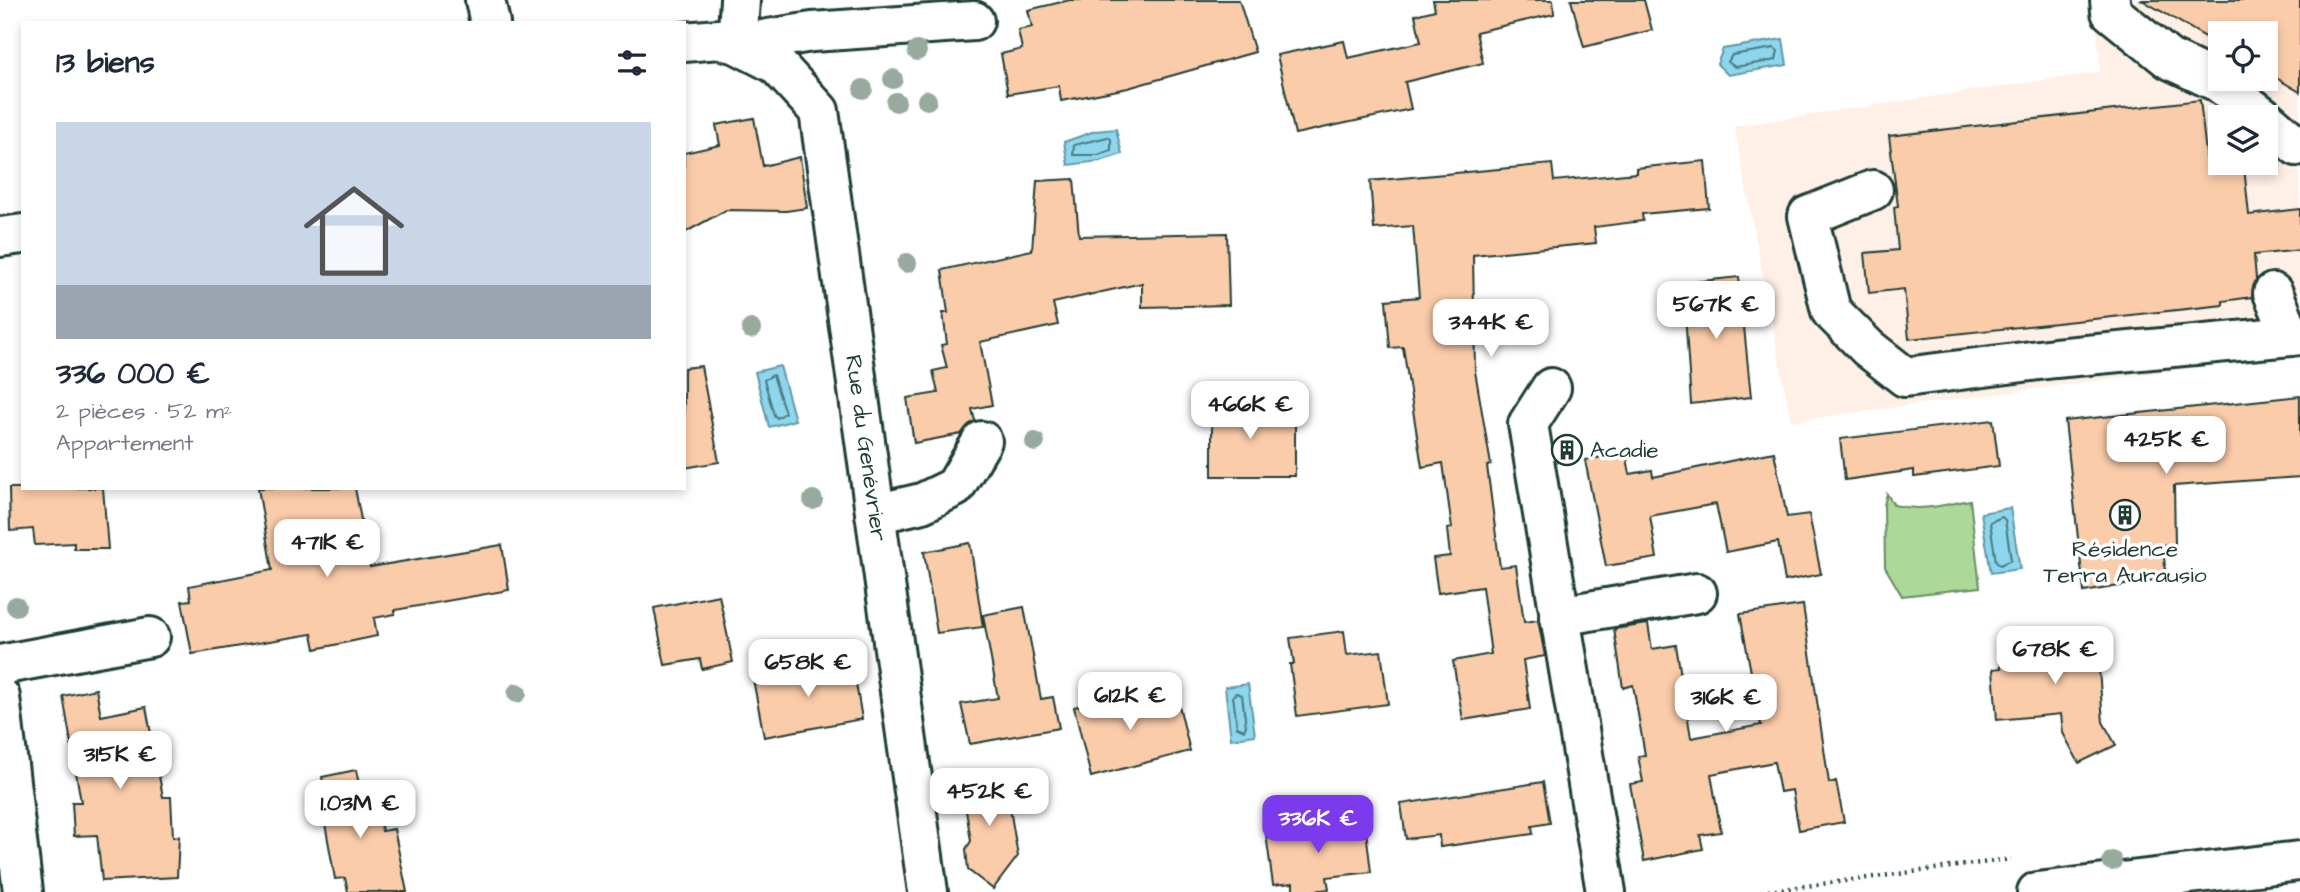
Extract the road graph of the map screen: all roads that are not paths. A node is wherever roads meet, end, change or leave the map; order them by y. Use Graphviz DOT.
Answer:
graph roads {
  1 [pos="485,0"];
  2 [pos="740,0"];
  3 [pos="2110,0"];
  4 [pos="490,21"];
  5 [pos="974,21"];
  6 [pos="686,42"];
  7 [pos="737,44"];
  8 [pos="2248,105"];
  9 [pos="2278,129"];
  10 [pos="2300,145"];
  11 [pos="1873,190"];
  12 [pos="21,234"];
  13 [pos="0,237"];
  14 [pos="2273,293"];
  15 [pos="2295,336"];
  16 [pos="1550,388"];
  17 [pos="982,441"];
  18 [pos="875,514"];
  19 [pos="1697,593"];
  20 [pos="1559,616"];
  21 [pos="150,637"];
  22 [pos="0,665"];
  23 [pos="0,697"];
  24 [pos="2300,861"];
  25 [pos="23,892"];
  26 [pos="928,892"];
  27 [pos="1606,892"];
  28 [pos="2037,892"];
  1 -- 4 [label="street"];
  2 -- 7 [label="street"];
  3 -- 8 [label="street"];
  5 -- 7 [label="street"];
  6 -- 7 [label="street"];
  7 -- 18 [label="street, Rue du Genévrier"];
  9 -- 10 [label="street"];
  11 -- 15 [label="street"];
  12 -- 13 [label="street"];
  14 -- 15 [label="street"];
  16 -- 20 [label="street"];
  17 -- 18 [label="street"];
  18 -- 26 [label="street, Rue du Genévrier"];
  19 -- 20 [label="street"];
  20 -- 27 [label="street"];
  21 -- 22 [label="street"];
  23 -- 25 [label="street"];
  24 -- 28 [label="street"];
}
